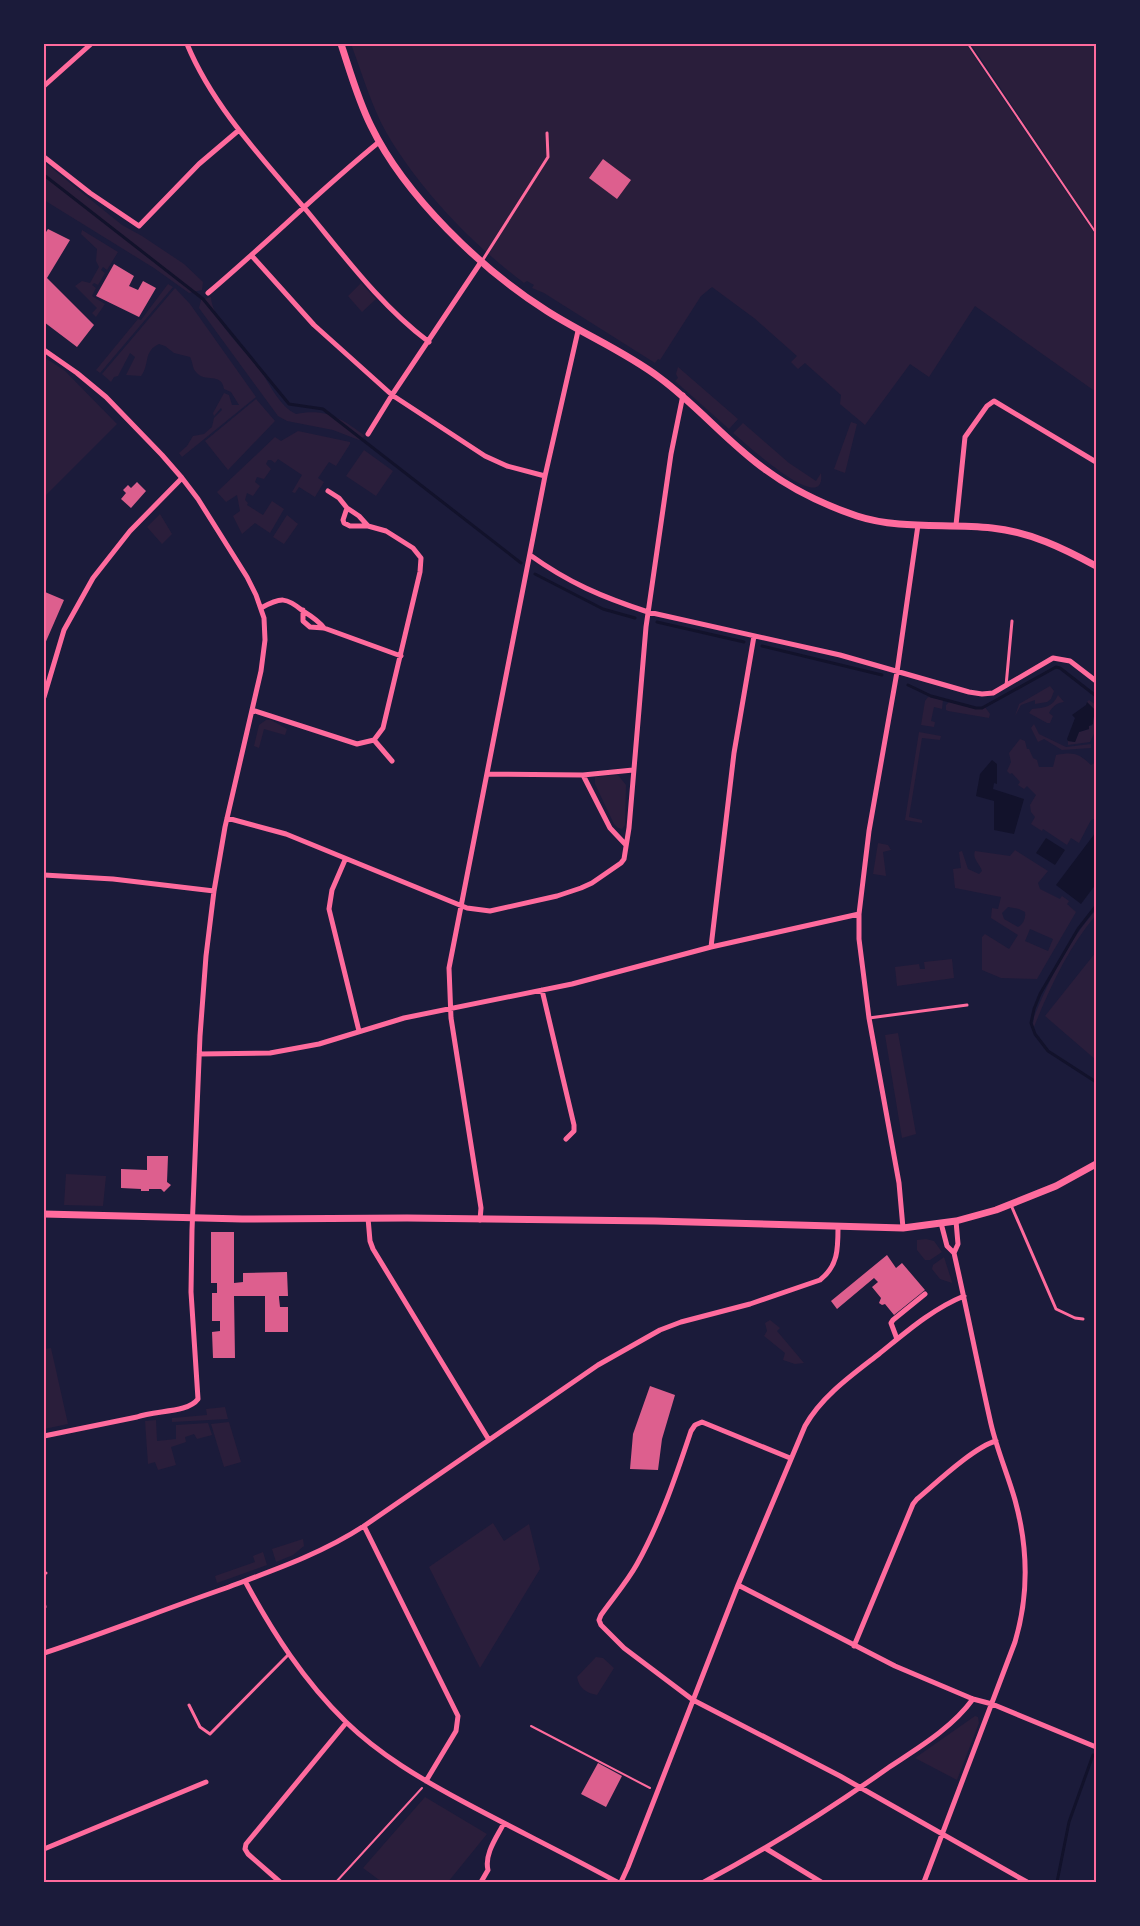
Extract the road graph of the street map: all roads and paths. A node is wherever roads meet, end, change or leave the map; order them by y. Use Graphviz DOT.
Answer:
graph roads {
  1 [pos="91,44"];
  2 [pos="187,44"];
  3 [pos="341,44"];
  4 [pos="968,44"];
  5 [pos="44,86"];
  6 [pos="239,130"];
  7 [pos="547,133"];
  8 [pos="379,142"];
  9 [pos="44,157"];
  10 [pos="304,208"];
  11 [pos="1096,233"];
  12 [pos="252,256"];
  13 [pos="481,262"];
  14 [pos="208,293"];
  15 [pos="578,331"];
  16 [pos="429,342"];
  17 [pos="44,350"];
  18 [pos="392,395"];
  19 [pos="683,395"];
  20 [pos="368,434"];
  21 [pos="1096,462"];
  22 [pos="545,476"];
  23 [pos="182,478"];
  24 [pos="328,491"];
  25 [pos="347,508"];
  26 [pos="918,525"];
  27 [pos="956,525"];
  28 [pos="368,526"];
  29 [pos="530,554"];
  30 [pos="1096,566"];
  31 [pos="261,608"];
  32 [pos="303,610"];
  33 [pos="648,612"];
  34 [pos="1012,621"];
  35 [pos="324,628"];
  36 [pos="754,636"];
  37 [pos="401,656"];
  38 [pos="897,672"];
  39 [pos="1096,681"];
  40 [pos="1006,686"];
  41 [pos="44,697"];
  42 [pos="252,710"];
  43 [pos="374,740"];
  44 [pos="392,761"];
  45 [pos="633,770"];
  46 [pos="488,774"];
  47 [pos="583,775"];
  48 [pos="227,818"];
  49 [pos="626,845"];
  50 [pos="345,860"];
  51 [pos="44,875"];
  52 [pos="214,891"];
  53 [pos="460,906"];
  54 [pos="859,914"];
  55 [pos="711,947"];
  56 [pos="542,990"];
  57 [pos="967,1004"];
  58 [pos="450,1010"];
  59 [pos="869,1018"];
  60 [pos="359,1031"];
  61 [pos="199,1054"];
  62 [pos="566,1140"];
  63 [pos="1096,1164"];
  64 [pos="1012,1205"];
  65 [pos="44,1214"];
  66 [pos="193,1218"];
  67 [pos="368,1218"];
  68 [pos="480,1220"];
  69 [pos="956,1221"];
  70 [pos="941,1224"];
  71 [pos="838,1228"];
  72 [pos="904,1228"];
  73 [pos="954,1253"];
  74 [pos="925,1294"];
  75 [pos="964,1296"];
  76 [pos="1083,1319"];
  77 [pos="897,1339"];
  78 [pos="44,1436"];
  79 [pos="489,1440"];
  80 [pos="996,1440"];
  81 [pos="790,1458"];
  82 [pos="364,1526"];
  83 [pos="245,1581"];
  84 [pos="738,1584"];
  85 [pos="44,1602"];
  86 [pos="44,1608"];
  87 [pos="854,1646"];
  88 [pos="44,1653"];
  89 [pos="288,1654"];
  90 [pos="973,1699"];
  91 [pos="693,1700"];
  92 [pos="992,1704"];
  93 [pos="189,1705"];
  94 [pos="346,1722"];
  95 [pos="531,1726"];
  96 [pos="1096,1747"];
  97 [pos="426,1781"];
  98 [pos="206,1782"];
  99 [pos="860,1788"];
  100 [pos="652,1789"];
  101 [pos="504,1823"];
  102 [pos="943,1835"];
  103 [pos="765,1848"];
  104 [pos="44,1849"];
  105 [pos="280,1882"];
  106 [pos="336,1882"];
  107 [pos="481,1882"];
  108 [pos="619,1882"];
  109 [pos="704,1882"];
  110 [pos="821,1882"];
  111 [pos="924,1882"];
  112 [pos="1027,1882"];
  1 -- 5 [label="street"];
  2 -- 6 [label="street"];
  3 -- 8 [label="street"];
  4 -- 11 [label="path"];
  6 -- 9 [label="street"];
  6 -- 10 [label="street"];
  7 -- 13 [label="lane"];
  8 -- 10 [label="street"];
  8 -- 13 [label="street"];
  10 -- 12 [label="street"];
  10 -- 16 [label="street"];
  12 -- 14 [label="street"];
  12 -- 18 [label="street"];
  13 -- 15 [label="street"];
  13 -- 16 [label="street"];
  15 -- 19 [label="street"];
  15 -- 22 [label="street"];
  16 -- 18 [label="street"];
  17 -- 23 [label="street"];
  18 -- 20 [label="street"];
  18 -- 22 [label="street"];
  19 -- 26 [label="street"];
  19 -- 33 [label="street"];
  21 -- 27 [label="street"];
  22 -- 29 [label="street"];
  23 -- 31 [label="street"];
  23 -- 41 [label="street"];
  24 -- 25 [label="street"];
  25 -- 28 [label="street"];
  25 -- 28 [label="street"];
  26 -- 27 [label="street"];
  26 -- 38 [label="street"];
  27 -- 30 [label="street"];
  28 -- 37 [label="street"];
  29 -- 33 [label="street"];
  29 -- 46 [label="street"];
  31 -- 32 [label="street"];
  31 -- 42 [label="street"];
  32 -- 35 [label="street"];
  32 -- 35 [label="street"];
  33 -- 36 [label="street"];
  33 -- 45 [label="street"];
  34 -- 40 [label="lane"];
  35 -- 37 [label="street"];
  36 -- 38 [label="street"];
  36 -- 55 [label="street"];
  37 -- 43 [label="street"];
  38 -- 40 [label="street"];
  38 -- 54 [label="street"];
  39 -- 40 [label="street"];
  42 -- 43 [label="street"];
  42 -- 48 [label="street"];
  43 -- 44 [label="street"];
  45 -- 47 [label="street"];
  45 -- 49 [label="street"];
  46 -- 47 [label="street"];
  46 -- 53 [label="street"];
  47 -- 49 [label="street"];
  48 -- 50 [label="street"];
  48 -- 52 [label="street"];
  49 -- 53 [label="street"];
  50 -- 53 [label="street"];
  50 -- 60 [label="street"];
  51 -- 52 [label="street"];
  52 -- 61 [label="street"];
  53 -- 58 [label="street"];
  54 -- 55 [label="street"];
  54 -- 59 [label="street"];
  55 -- 56 [label="street"];
  56 -- 58 [label="street"];
  56 -- 62 [label="street"];
  57 -- 59 [label="lane"];
  58 -- 60 [label="street"];
  58 -- 68 [label="street"];
  59 -- 72 [label="street"];
  60 -- 61 [label="street"];
  61 -- 66 [label="street"];
  63 -- 64 [label="street"];
  64 -- 69 [label="street"];
  64 -- 76 [label="lane"];
  65 -- 66 [label="street"];
  66 -- 67 [label="street"];
  66 -- 78 [label="street"];
  67 -- 68 [label="street"];
  67 -- 79 [label="street"];
  68 -- 71 [label="street"];
  69 -- 70 [label="street"];
  69 -- 73 [label="street"];
  70 -- 72 [label="street"];
  70 -- 73 [label="street"];
  71 -- 72 [label="street"];
  71 -- 79 [label="street"];
  73 -- 75 [label="street"];
  74 -- 77 [label="street"];
  75 -- 77 [label="street"];
  75 -- 80 [label="street"];
  77 -- 81 [label="street"];
  79 -- 82 [label="street"];
  80 -- 87 [label="street"];
  80 -- 92 [label="street"];
  81 -- 84 [label="street"];
  81 -- 91 [label="street"];
  82 -- 83 [label="street"];
  82 -- 97 [label="street"];
  83 -- 88 [label="street"];
  83 -- 89 [label="street"];
  84 -- 87 [label="street"];
  84 -- 91 [label="street"];
  85 -- 86 [label="lane"];
  87 -- 90 [label="street"];
  89 -- 93 [label="lane"];
  89 -- 94 [label="street"];
  90 -- 92 [label="street"];
  90 -- 99 [label="street"];
  91 -- 99 [label="street"];
  91 -- 108 [label="street"];
  92 -- 96 [label="street"];
  92 -- 102 [label="street"];
  94 -- 97 [label="street"];
  94 -- 105 [label="street"];
  95 -- 100 [label="path"];
  97 -- 101 [label="street"];
  97 -- 106 [label="path"];
  98 -- 104 [label="street"];
  99 -- 102 [label="street"];
  99 -- 103 [label="street"];
  101 -- 107 [label="street"];
  101 -- 108 [label="street"];
  102 -- 111 [label="street"];
  102 -- 112 [label="street"];
  103 -- 109 [label="street"];
  103 -- 110 [label="street"];
}
